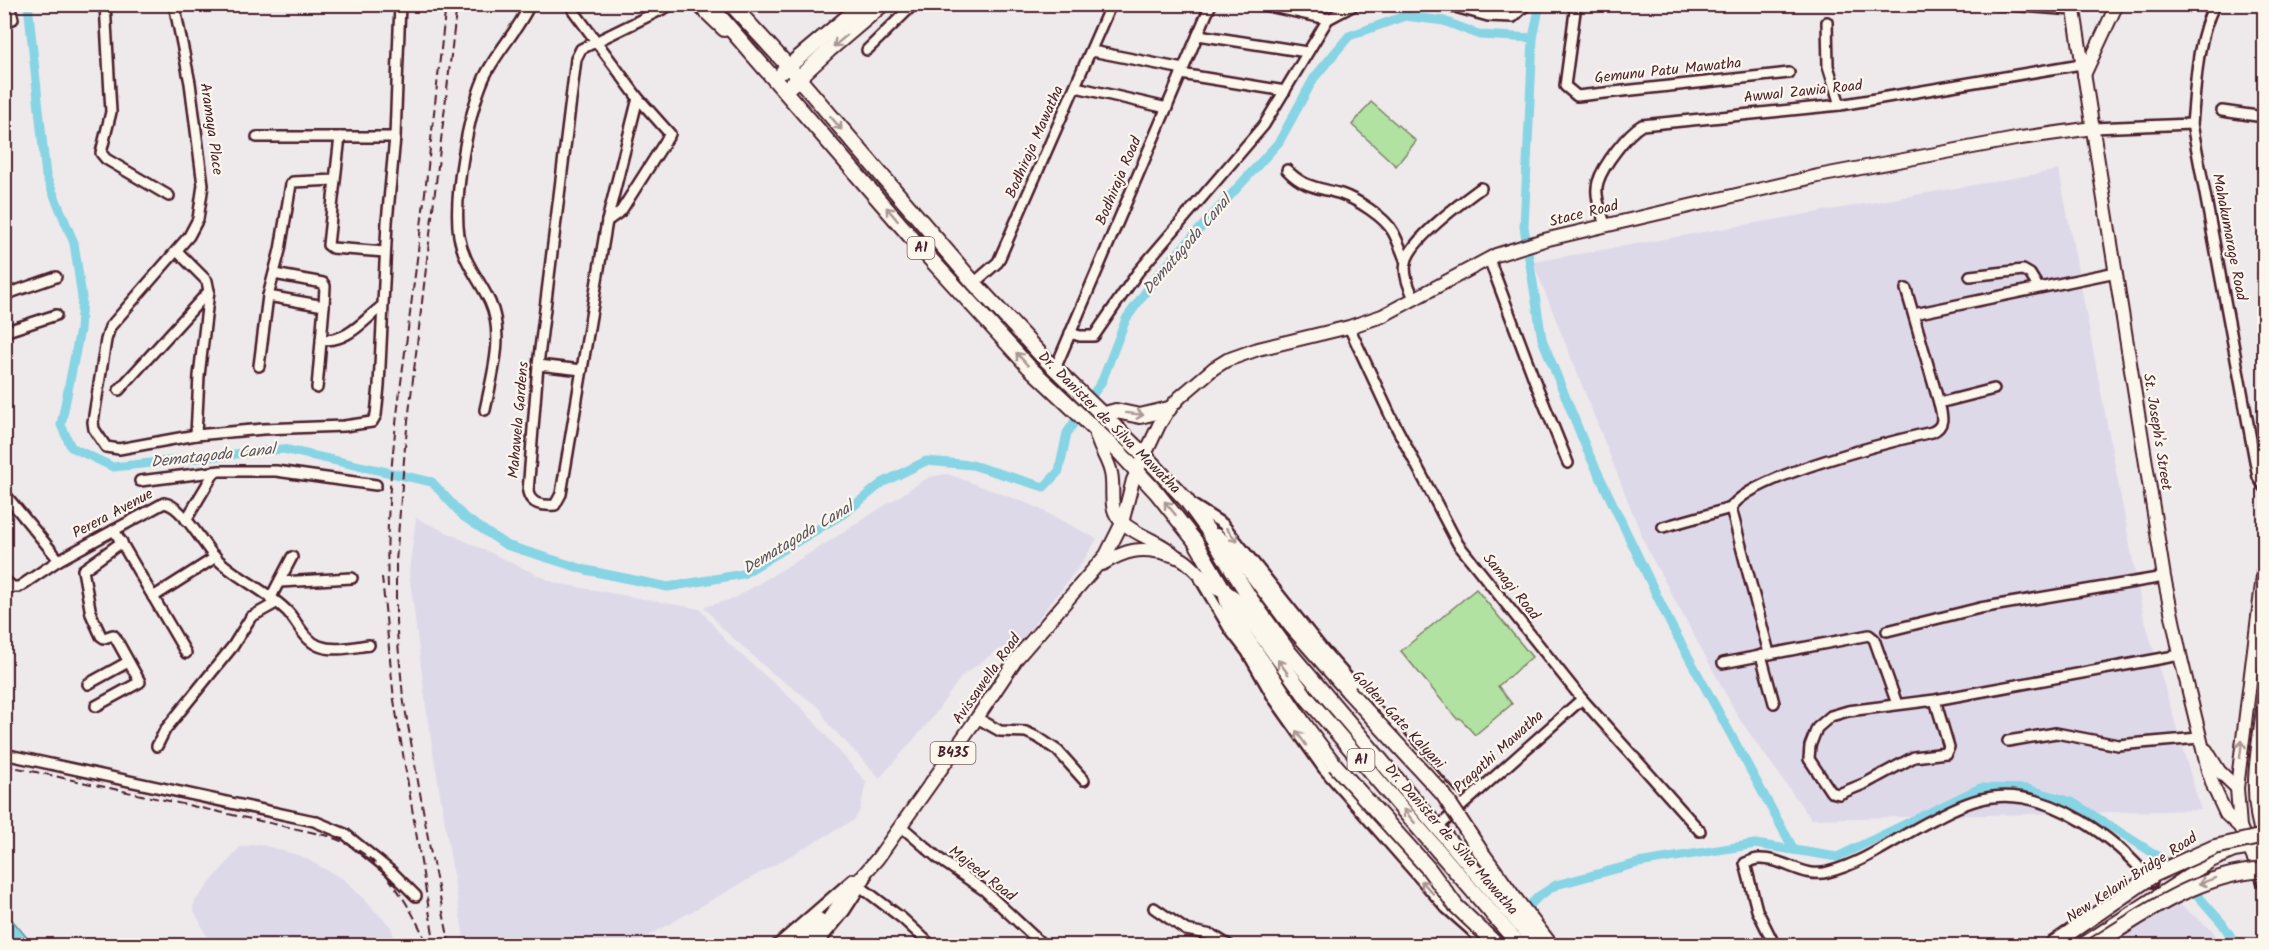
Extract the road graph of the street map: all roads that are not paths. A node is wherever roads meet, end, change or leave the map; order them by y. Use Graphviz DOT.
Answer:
graph roads {
  1 [pos="9,4"];
  2 [pos="105,4"];
  3 [pos="174,4"];
  4 [pos="400,4"];
  5 [pos="672,4"];
  6 [pos="697,4"];
  7 [pos="709,4"];
  8 [pos="863,4"];
  9 [pos="883,4"];
  10 [pos="914,4"];
  11 [pos="1111,4"];
  12 [pos="1211,4"];
  13 [pos="1260,4"];
  14 [pos="1356,4"];
  15 [pos="1444,4"];
  16 [pos="1527,4"];
  17 [pos="1576,4"];
  18 [pos="1996,4"];
  19 [pos="2117,4"];
  20 [pos="2215,4"];
  21 [pos="736,7"];
  22 [pos="2073,7"];
  23 [pos="529,8"];
  24 [pos="573,10"];
  25 [pos="13,19"];
  26 [pos="1328,20"];
  27 [pos="1827,22"];
  28 [pos="1198,35"];
  29 [pos="597,41"];
  30 [pos="867,50"];
  31 [pos="1092,51"];
  32 [pos="1307,52"];
  33 [pos="788,66"];
  34 [pos="764,68"];
  35 [pos="2082,70"];
  36 [pos="1182,71"];
  37 [pos="1789,73"];
  38 [pos="774,78"];
  39 [pos="798,79"];
  40 [pos="1076,87"];
  41 [pos="785,90"];
  42 [pos="1285,91"];
  43 [pos="638,98"];
  44 [pos="1840,105"];
  45 [pos="1167,108"];
  46 [pos="2222,111"];
  47 [pos="2265,117"];
  48 [pos="2192,124"];
  49 [pos="2093,128"];
  50 [pos="4,134"];
  51 [pos="257,136"];
  52 [pos="340,137"];
  53 [pos="394,137"];
  54 [pos="4,157"];
  55 [pos="1287,170"];
  56 [pos="335,180"];
  57 [pos="1481,188"];
  58 [pos="169,196"];
  59 [pos="607,221"];
  60 [pos="1605,224"];
  61 [pos="177,251"];
  62 [pos="385,252"];
  63 [pos="1489,259"];
  64 [pos="1406,262"];
  65 [pos="2116,272"];
  66 [pos="274,274"];
  67 [pos="1970,276"];
  68 [pos="56,277"];
  69 [pos="974,283"];
  70 [pos="2038,287"];
  71 [pos="1906,289"];
  72 [pos="209,291"];
  73 [pos="4,295"];
  74 [pos="268,296"];
  75 [pos="1414,298"];
  76 [pos="324,306"];
  77 [pos="382,306"];
  78 [pos="1914,314"];
  79 [pos="56,315"];
  80 [pos="1349,327"];
  81 [pos="4,332"];
  82 [pos="1070,333"];
  83 [pos="321,339"];
  84 [pos="538,365"];
  85 [pos="259,366"];
  86 [pos="1055,369"];
  87 [pos="582,370"];
  88 [pos="317,388"];
  89 [pos="1994,389"];
  90 [pos="119,390"];
  91 [pos="1939,403"];
  92 [pos="1169,409"];
  93 [pos="485,410"];
  94 [pos="1100,413"];
  95 [pos="1092,427"];
  96 [pos="195,435"];
  97 [pos="1145,456"];
  98 [pos="1568,462"];
  99 [pos="1137,471"];
  100 [pos="214,473"];
  101 [pos="140,481"];
  102 [pos="376,485"];
  103 [pos="2265,486"];
  104 [pos="4,493"];
  105 [pos="1186,500"];
  106 [pos="1731,508"];
  107 [pos="186,520"];
  108 [pos="1122,523"];
  109 [pos="1663,527"];
  110 [pos="1207,528"];
  111 [pos="114,530"];
  112 [pos="122,542"];
  113 [pos="216,557"];
  114 [pos="292,557"];
  115 [pos="1177,557"];
  116 [pos="59,560"];
  117 [pos="1096,567"];
  118 [pos="2265,568"];
  119 [pos="1193,569"];
  120 [pos="2164,577"];
  121 [pos="352,578"];
  122 [pos="4,580"];
  123 [pos="280,582"];
  124 [pos="1225,592"];
  125 [pos="153,597"];
  126 [pos="273,601"];
  127 [pos="1887,631"];
  128 [pos="369,645"];
  129 [pos="186,653"];
  130 [pos="1765,654"];
  131 [pos="2180,655"];
  132 [pos="128,662"];
  133 [pos="1723,663"];
  134 [pos="88,684"];
  135 [pos="1582,699"];
  136 [pos="1935,700"];
  137 [pos="1774,703"];
  138 [pos="2265,703"];
  139 [pos="1897,704"];
  140 [pos="96,706"];
  141 [pos="977,718"];
  142 [pos="2199,738"];
  143 [pos="2008,741"];
  144 [pos="157,746"];
  145 [pos="4,754"];
  146 [pos="1084,780"];
  147 [pos="2237,788"];
  148 [pos="1461,806"];
  149 [pos="901,826"];
  150 [pos="1437,828"];
  151 [pos="1700,831"];
  152 [pos="2244,837"];
  153 [pos="2264,838"];
  154 [pos="878,858"];
  155 [pos="2265,870"];
  156 [pos="2156,879"];
  157 [pos="2265,882"];
  158 [pos="861,887"];
  159 [pos="416,896"];
  160 [pos="844,897"];
  161 [pos="1154,908"];
  162 [pos="1502,924"];
  163 [pos="1522,940"];
  164 [pos="776,945"];
  165 [pos="787,945"];
  166 [pos="803,945"];
  167 [pos="817,945"];
  168 [pos="932,945"];
  169 [pos="1044,945"];
  170 [pos="1230,945"];
  171 [pos="1482,945"];
  172 [pos="1498,945"];
  173 [pos="1538,945"];
  174 [pos="1551,945"];
  175 [pos="1775,945"];
  176 [pos="2049,945"];
  177 [pos="2055,945"];
  178 [pos="2080,945"];
  179 [pos="2093,945"];
  1 -- 25 [label="street"];
  2 -- 58 [label="street"];
  3 -- 61 [label="street, Aramaya Place"];
  4 -- 53 [label="street"];
  5 -- 29 [label="street, Mahawela Gardens"];
  6 -- 34 [label="main road"];
  7 -- 34 [label="highway, Dr. Danister de Silva Mawatha"];
  8 -- 33 [label="highway"];
  9 -- 39 [label="highway, one-way"];
  10 -- 30 [label="street"];
  11 -- 31 [label="street, Bodhiraja Mawatha"];
  12 -- 28 [label="street, Bodhiraja Road"];
  13 -- 26 [label="street"];
  14 -- 26 [label="street"];
  15 -- 16 [label="street"];
  17 -- 37 [label="street, Gemunu Patu Mawatha"];
  18 -- 22 [label="street"];
  19 -- 35 [label="main road"];
  20 -- 48 [label="street, Mahakumarage Road"];
  21 -- 33 [label="highway, Dr. Danister de Silva Mawatha"];
  22 -- 35 [label="main road, St. Joseph's Street"];
  23 -- 93 [label="street"];
  24 -- 29 [label="street"];
  26 -- 32 [label="street"];
  27 -- 44 [label="street"];
  28 -- 32 [label="street"];
  28 -- 36 [label="street, Bodhiraja Road"];
  29 -- 43 [label="street"];
  29 -- 84 [label="street, Mahawela Gardens"];
  31 -- 36 [label="street"];
  31 -- 40 [label="street, Bodhiraja Mawatha"];
  32 -- 42 [label="street"];
  33 -- 38 [label="highway"];
  33 -- 39 [label="highway, Dr. Danister de Silva Mawatha / A1"];
  34 -- 38 [label="highway, Dr. Danister de Silva Mawatha"];
  35 -- 44 [label="street, Awwal Zawia Road"];
  35 -- 49 [label="main road, St. Joseph's Street"];
  36 -- 42 [label="street"];
  36 -- 45 [label="street, Bodhiraja Road"];
  38 -- 41 [label="highway, Dr. Danister de Silva Mawatha / A1"];
  39 -- 41 [label="highway"];
  39 -- 69 [label="highway, Dr. Danister de Silva Mawatha / A1, one-way"];
  40 -- 45 [label="street"];
  40 -- 69 [label="street, Bodhiraja Mawatha"];
  95 -- 41 [label="highway, Dr. Danister de Silva Mawatha / A1, one-way"];
  42 -- 82 [label="street"];
  43 -- 59 [label="street, Mahawela Gardens"];
  43 -- 59 [label="street"];
  44 -- 60 [label="street, Awwal Zawia Road"];
  45 -- 82 [label="street, Bodhiraja Road"];
  46 -- 47 [label="street"];
  48 -- 49 [label="street"];
  48 -- 103 [label="street, Mahakumarage Road"];
  49 -- 60 [label="main road, Stace Road"];
  49 -- 65 [label="main road, St. Joseph's Street"];
  50 -- 54 [label="street"];
  51 -- 52 [label="street"];
  52 -- 53 [label="street"];
  52 -- 56 [label="street"];
  53 -- 62 [label="street"];
  55 -- 64 [label="street"];
  56 -- 62 [label="street"];
  56 -- 66 [label="street"];
  57 -- 64 [label="street"];
  59 -- 87 [label="street, Mahawela Gardens"];
  60 -- 63 [label="main road, Stace Road"];
  61 -- 72 [label="street"];
  61 -- 96 [label="street, Aramaya Place"];
  62 -- 77 [label="street"];
  63 -- 75 [label="main road, Stace Road"];
  63 -- 98 [label="street"];
  64 -- 75 [label="street"];
  65 -- 70 [label="street"];
  65 -- 120 [label="main road, St. Joseph's Street"];
  66 -- 74 [label="street"];
  66 -- 76 [label="street"];
  67 -- 70 [label="street"];
  68 -- 73 [label="street"];
  69 -- 86 [label="highway, Dr. Danister de Silva Mawatha / A1"];
  70 -- 78 [label="street"];
  71 -- 78 [label="street"];
  72 -- 90 [label="street"];
  72 -- 96 [label="street"];
  74 -- 76 [label="street"];
  74 -- 85 [label="street"];
  75 -- 80 [label="main road, Stace Road"];
  76 -- 83 [label="street"];
  77 -- 83 [label="street"];
  77 -- 96 [label="street, Aramaya Place"];
  78 -- 91 [label="street"];
  79 -- 81 [label="street"];
  80 -- 92 [label="main road, Stace Road"];
  80 -- 135 [label="street, Samagi Road"];
  82 -- 86 [label="street, Bodhiraja Road"];
  83 -- 88 [label="street"];
  84 -- 87 [label="street"];
  84 -- 87 [label="street, Mahawela Gardens"];
  86 -- 94 [label="highway, Dr. Danister de Silva Mawatha / A1"];
  89 -- 91 [label="street"];
  91 -- 106 [label="street"];
  94 -- 92 [label="highway, one-way"];
  92 -- 97 [label="main road, Stace Road"];
  94 -- 97 [label="highway, Dr. Danister de Silva Mawatha / A1"];
  95 -- 99 [label="highway, Dr. Danister de Silva Mawatha / A1"];
  95 -- 108 [label="main road"];
  97 -- 99 [label="main road, Stace Road"];
  97 -- 105 [label="highway, Dr. Danister de Silva Mawatha / A1"];
  99 -- 108 [label="main road, Avissawella Road / B435"];
  124 -- 99 [label="highway, Dr. Danister de Silva Mawatha / A1, one-way"];
  100 -- 101 [label="street"];
  100 -- 102 [label="street"];
  100 -- 107 [label="street"];
  104 -- 116 [label="street"];
  105 -- 110 [label="highway, Dr. Danister de Silva Mawatha / A1"];
  105 -- 148 [label="street, one-way"];
  106 -- 109 [label="street"];
  106 -- 130 [label="street"];
  107 -- 111 [label="street, Perera Avenue"];
  107 -- 113 [label="street, Perera Avenue"];
  108 -- 115 [label="main road"];
  108 -- 117 [label="main road, Avissawella Road / B435"];
  110 -- 150 [label="highway, Dr. Danister de Silva Mawatha / A1"];
  110 -- 174 [label="highway, Golden Gate Kalyani, bridge"];
  111 -- 112 [label="street"];
  111 -- 116 [label="street, Perera Avenue"];
  112 -- 125 [label="street"];
  112 -- 132 [label="street"];
  113 -- 125 [label="street"];
  113 -- 126 [label="street, Perera Avenue"];
  114 -- 123 [label="street"];
  115 -- 117 [label="main road"];
  115 -- 119 [label="main road"];
  116 -- 122 [label="street, Perera Avenue"];
  117 -- 141 [label="main road, Avissawella Road / B435"];
  147 -- 118 [label="main road, one-way"];
  119 -- 124 [label="main road"];
  171 -- 119 [label="street, one-way"];
  120 -- 127 [label="street"];
  120 -- 131 [label="main road, St. Joseph's Street"];
  121 -- 123 [label="street"];
  123 -- 126 [label="street"];
  162 -- 124 [label="highway, Dr. Danister de Silva Mawatha / A1, one-way"];
  124 -- 172 [label="highway, bridge"];
  125 -- 129 [label="street"];
  126 -- 128 [label="street, Perera Avenue"];
  126 -- 144 [label="street"];
  130 -- 133 [label="street"];
  130 -- 137 [label="street"];
  130 -- 139 [label="street"];
  131 -- 136 [label="street"];
  131 -- 142 [label="main road, St. Joseph's Street"];
  132 -- 134 [label="street"];
  132 -- 140 [label="street"];
  135 -- 148 [label="street, Pragathi Mawatha"];
  135 -- 151 [label="street, Samagi Road"];
  136 -- 139 [label="street"];
  136 -- 139 [label="street"];
  138 -- 153 [label="main road"];
  141 -- 146 [label="street"];
  141 -- 149 [label="main road, Avissawella Road / B435"];
  142 -- 143 [label="street"];
  142 -- 147 [label="main road, St. Joseph's Street"];
  142 -- 152 [label="main road, St. Joseph's Street"];
  145 -- 159 [label="street"];
  147 -- 152 [label="main road"];
  148 -- 150 [label="street, Pragathi Mawatha"];
  149 -- 154 [label="main road, Avissawella Road / B435"];
  149 -- 169 [label="street, Majeed Road"];
  150 -- 163 [label="highway, Dr. Danister de Silva Mawatha / A1"];
  152 -- 153 [label="main road, New Kelani Bridge Road"];
  152 -- 156 [label="main road, New Kelani Bridge Road, bridge"];
  152 -- 157 [label="main road"];
  152 -- 178 [label="main road, New Kelani Bridge Road"];
  153 -- 176 [label="highway, bridge"];
  154 -- 158 [label="street"];
  154 -- 160 [label="main road, Avissawella Road / B435"];
  154 -- 164 [label="street"];
  155 -- 179 [label="highway, one-way, bridge"];
  156 -- 175 [label="street"];
  156 -- 177 [label="main road, New Kelani Bridge Road"];
  158 -- 167 [label="street"];
  158 -- 168 [label="street"];
  160 -- 165 [label="main road, B435"];
  160 -- 166 [label="main road, B435"];
  161 -- 170 [label="street"];
  162 -- 163 [label="highway, Dr. Danister de Silva Mawatha / A1"];
  162 -- 171 [label="street"];
  163 -- 173 [label="highway, A1"];
}
